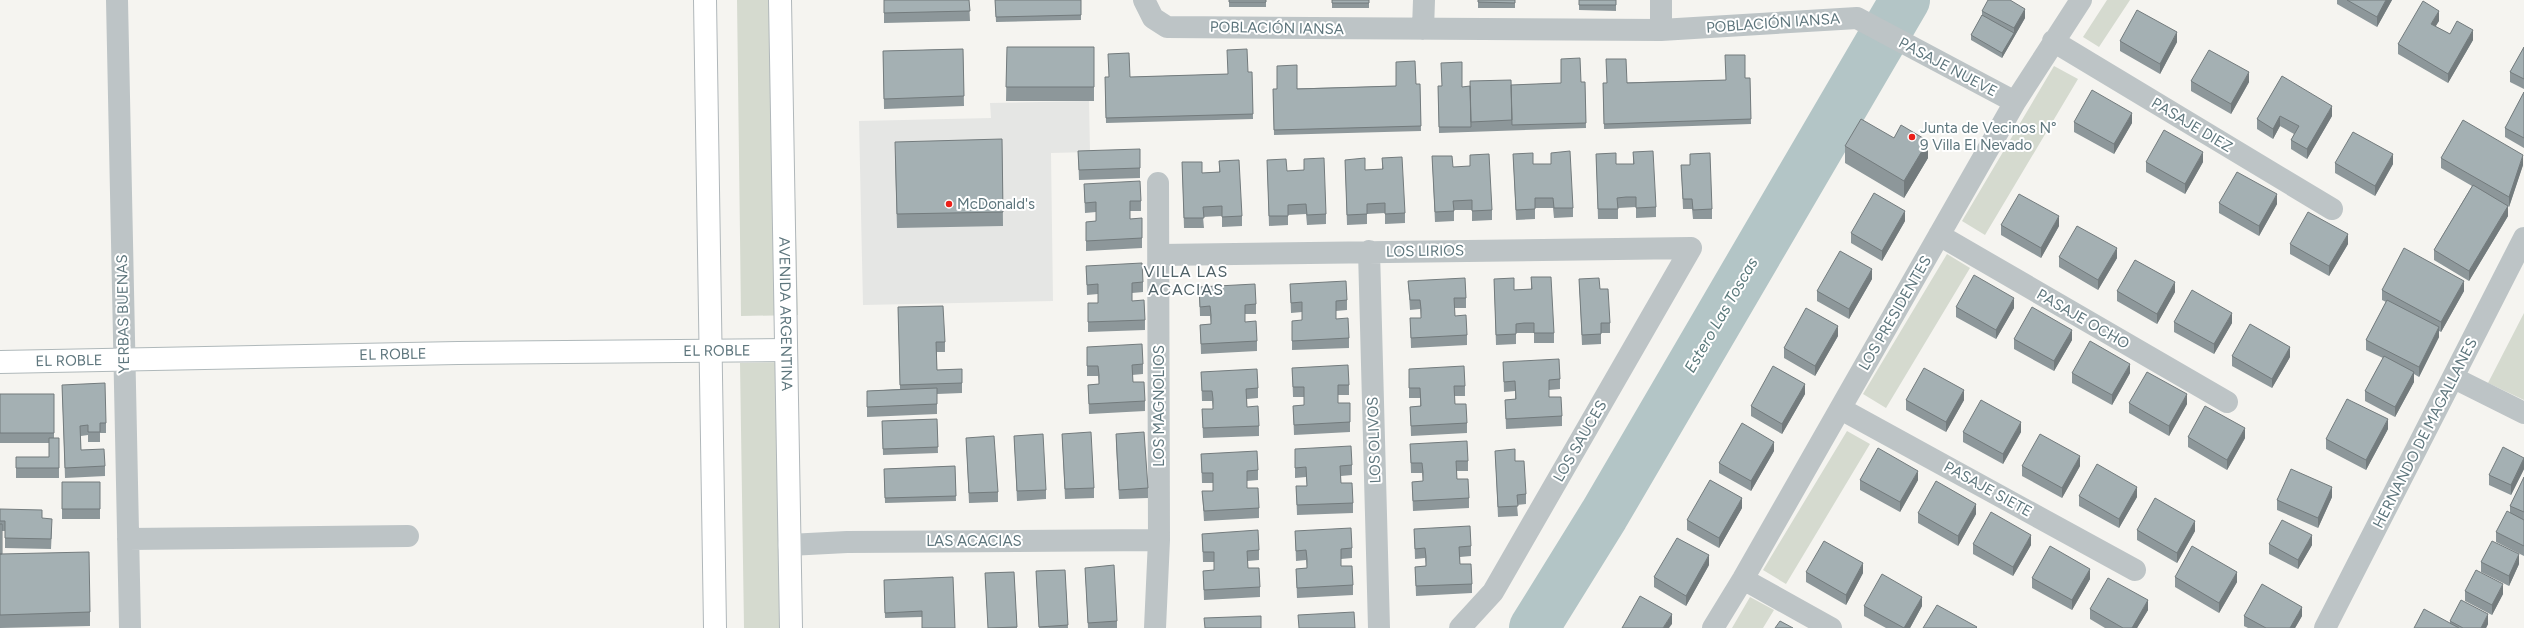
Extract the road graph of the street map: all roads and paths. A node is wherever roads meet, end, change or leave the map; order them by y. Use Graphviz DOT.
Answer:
graph roads {
  1 [pos="117,0"];
  2 [pos="705,0"];
  3 [pos="780,0"];
  4 [pos="1144,0"];
  5 [pos="1424,0"];
  6 [pos="1661,0"];
  7 [pos="2081,0"];
  8 [pos="1423,29"];
  9 [pos="1661,30"];
  10 [pos="1881,31"];
  11 [pos="2053,41"];
  12 [pos="2015,102"];
  13 [pos="1158,183"];
  14 [pos="2332,209"];
  15 [pos="1939,235"];
  16 [pos="2524,238"];
  17 [pos="1690,248"];
  18 [pos="1369,251"];
  19 [pos="1160,255"];
  20 [pos="711,350"];
  21 [pos="786,350"];
  22 [pos="124,360"];
  23 [pos="0,362"];
  24 [pos="2454,378"];
  25 [pos="2227,402"];
  26 [pos="1841,409"];
  27 [pos="2524,413"];
  28 [pos="408,536"];
  29 [pos="128,539"];
  30 [pos="1159,540"];
  31 [pos="789,545"];
  32 [pos="2134,570"];
  33 [pos="1743,579"];
  34 [pos="2327,627"];
  35 [pos="130,628"];
  36 [pos="715,628"];
  37 [pos="791,628"];
  38 [pos="1154,628"];
  39 [pos="1379,628"];
  40 [pos="1460,628"];
  41 [pos="1713,628"];
  42 [pos="1831,628"];
  1 -- 22 [label="street, YERBAS BUENAS"];
  2 -- 20 [label="main road"];
  3 -- 21 [label="main road, AVENIDA ARGENTINA"];
  4 -- 8 [label="street, POBLACIÓN IANSA"];
  5 -- 8 [label="street"];
  6 -- 9 [label="street"];
  7 -- 11 [label="street, LOS PRESIDENTES"];
  8 -- 9 [label="street, POBLACIÓN IANSA"];
  9 -- 10 [label="street, POBLACIÓN IANSA"];
  10 -- 12 [label="street, PASAJE NUEVE"];
  11 -- 12 [label="street, LOS PRESIDENTES"];
  11 -- 14 [label="street, PASAJE DIEZ"];
  12 -- 15 [label="street, LOS PRESIDENTES"];
  13 -- 19 [label="street, LOS MAGNOLIOS"];
  15 -- 25 [label="street, PASAJE OCHO"];
  15 -- 26 [label="street, LOS PRESIDENTES"];
  16 -- 24 [label="street, HERNANDO DE MAGALLANES"];
  17 -- 18 [label="street, LOS LIRIOS"];
  17 -- 40 [label="street, LOS SAUCES"];
  18 -- 19 [label="street, LOS LIRIOS"];
  18 -- 39 [label="street, LOS OLIVOS"];
  19 -- 30 [label="street, LOS MAGNOLIOS"];
  20 -- 21 [label="main road, EL ROBLE"];
  20 -- 22 [label="main road, EL ROBLE"];
  20 -- 36 [label="main road"];
  21 -- 31 [label="main road, AVENIDA ARGENTINA"];
  22 -- 23 [label="main road, EL ROBLE"];
  22 -- 29 [label="street, YERBAS BUENAS"];
  24 -- 27 [label="street"];
  24 -- 34 [label="street, HERNANDO DE MAGALLANES"];
  26 -- 32 [label="street, PASAJE SIETE"];
  26 -- 33 [label="street, LOS PRESIDENTES"];
  28 -- 29 [label="street"];
  29 -- 35 [label="street, YERBAS BUENAS"];
  30 -- 31 [label="street, LAS ACACIAS"];
  30 -- 38 [label="street, LOS MAGNOLIOS"];
  31 -- 37 [label="main road, AVENIDA ARGENTINA"];
  33 -- 41 [label="street, LOS PRESIDENTES"];
  33 -- 42 [label="street"];
}
